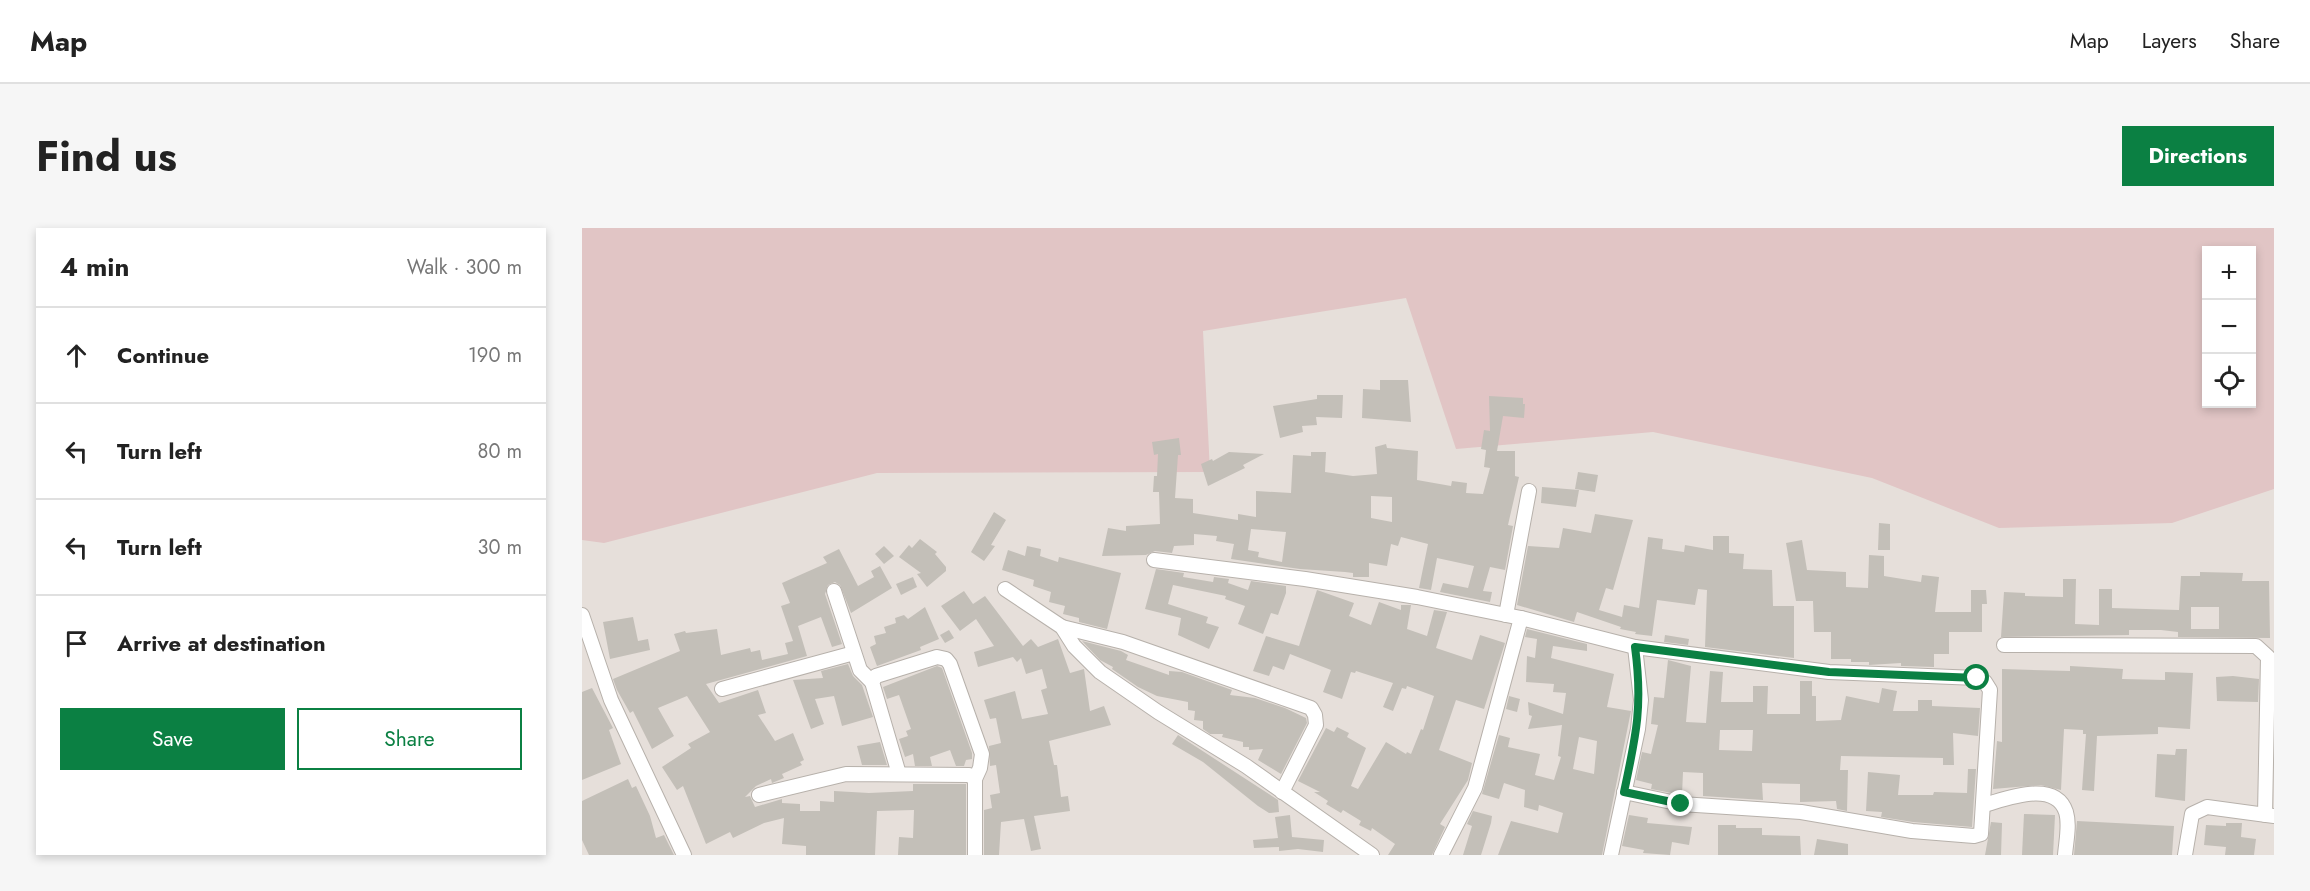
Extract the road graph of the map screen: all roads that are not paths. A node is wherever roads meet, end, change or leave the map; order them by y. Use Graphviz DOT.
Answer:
graph roads {
  1 [pos="1529,491"];
  2 [pos="1154,560"];
  3 [pos="1005,589"];
  4 [pos="834,591"];
  5 [pos="582,615"];
  6 [pos="1506,615"];
  7 [pos="1521,618"];
  8 [pos="1062,627"];
  9 [pos="2004,645"];
  10 [pos="1635,647"];
  11 [pos="854,653"];
  12 [pos="872,682"];
  13 [pos="722,689"];
  14 [pos="899,774"];
  15 [pos="975,779"];
  16 [pos="1282,792"];
  17 [pos="1624,792"];
  18 [pos="759,795"];
  19 [pos="1984,805"];
  20 [pos="2269,816"];
  21 [pos="684,855"];
  22 [pos="975,855"];
  23 [pos="1372,855"];
  24 [pos="1441,855"];
  25 [pos="1611,855"];
  26 [pos="2065,855"];
  27 [pos="2185,855"];
  1 -- 6 [label="street"];
  2 -- 6 [label="street"];
  3 -- 8 [label="street"];
  4 -- 11 [label="street"];
  5 -- 21 [label="street"];
  6 -- 7 [label="street"];
  7 -- 10 [label="street"];
  7 -- 24 [label="street"];
  8 -- 16 [label="street"];
  8 -- 16 [label="street"];
  9 -- 20 [label="street"];
  10 -- 17 [label="street"];
  10 -- 19 [label="street"];
  11 -- 12 [label="street"];
  11 -- 13 [label="street"];
  12 -- 14 [label="street"];
  12 -- 15 [label="street"];
  14 -- 15 [label="street"];
  14 -- 18 [label="street"];
  15 -- 22 [label="street"];
  16 -- 23 [label="street"];
  17 -- 19 [label="street"];
  17 -- 25 [label="street"];
  19 -- 26 [label="street"];
  20 -- 27 [label="street"];
}
